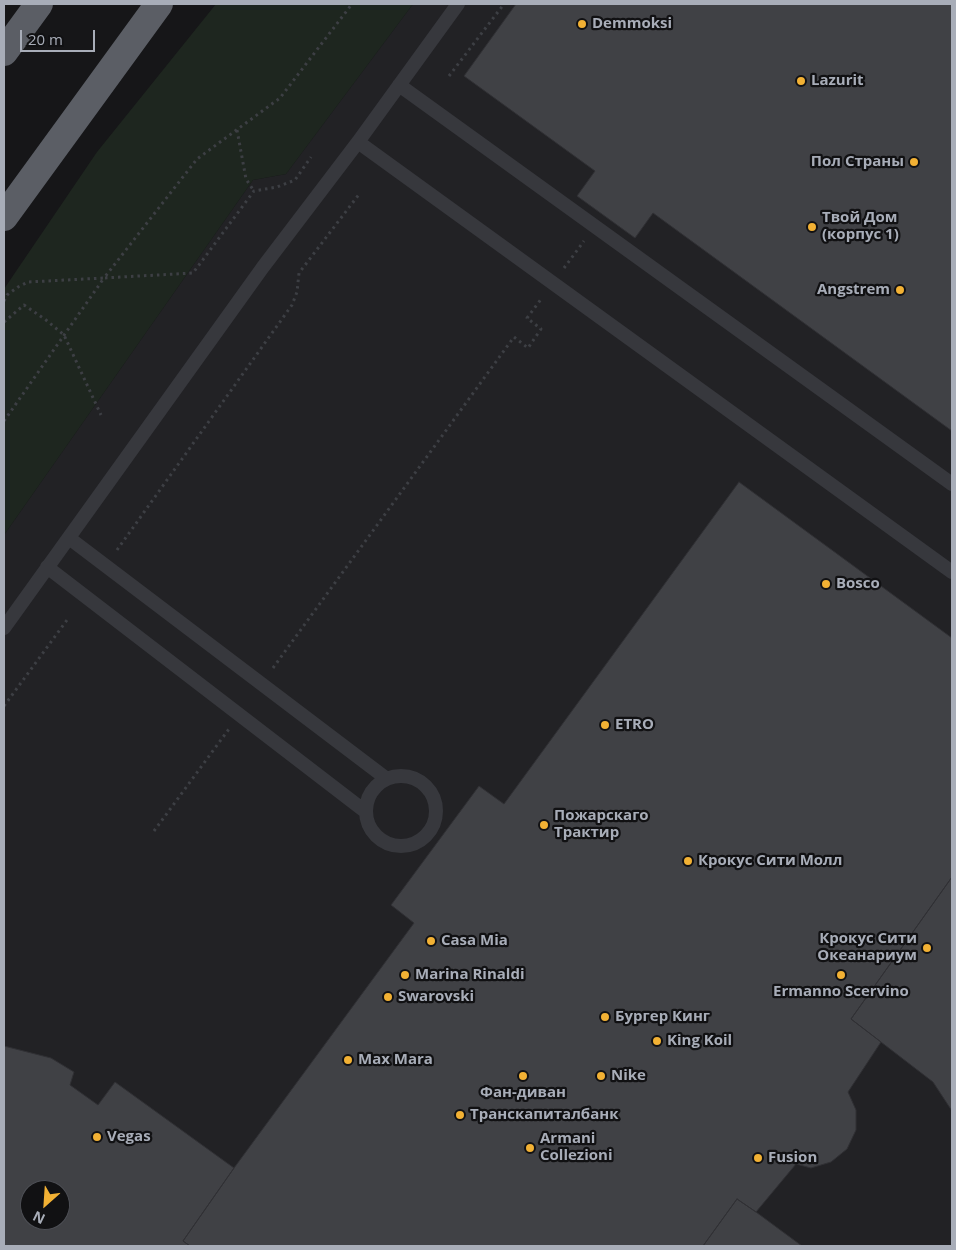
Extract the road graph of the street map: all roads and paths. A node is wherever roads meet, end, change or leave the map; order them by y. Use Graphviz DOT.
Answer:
graph roads {
  1 [pos="39,4"];
  2 [pos="159,4"];
  3 [pos="352,4"];
  4 [pos="458,4"];
  5 [pos="504,4"];
  6 [pos="4,52"];
  7 [pos="450,76"];
  8 [pos="399,85"];
  9 [pos="237,130"];
  10 [pos="358,142"];
  11 [pos="312,157"];
  12 [pos="254,191"];
  13 [pos="360,193"];
  14 [pos="4,217"];
  15 [pos="594,226"];
  16 [pos="104,278"];
  17 [pos="553,283"];
  18 [pos="4,301"];
  19 [pos="4,322"];
  20 [pos="64,335"];
  21 [pos="101,415"];
  22 [pos="4,421"];
  23 [pos="952,484"];
  24 [pos="68,538"];
  25 [pos="116,551"];
  26 [pos="47,567"];
  27 [pos="952,572"];
  28 [pos="67,620"];
  29 [pos="4,628"];
  30 [pos="246,672"];
  31 [pos="224,703"];
  32 [pos="4,706"];
  33 [pos="387,779"];
  34 [pos="366,812"];
  35 [pos="154,831"];
  1 -- 6 [label="highway"];
  2 -- 14 [label="highway"];
  3 -- 9 [label="path"];
  4 -- 8 [label="lane"];
  5 -- 7 [label="path"];
  8 -- 10 [label="lane"];
  8 -- 15 [label="lane"];
  9 -- 12 [label="path"];
  9 -- 16 [label="path"];
  10 -- 17 [label="lane"];
  10 -- 24 [label="lane"];
  11 -- 12 [label="path"];
  12 -- 16 [label="path"];
  13 -- 25 [label="path"];
  15 -- 17 [label="path"];
  15 -- 23 [label="lane"];
  16 -- 18 [label="path"];
  16 -- 20 [label="path"];
  17 -- 27 [label="lane"];
  17 -- 30 [label="path"];
  19 -- 20 [label="path"];
  20 -- 21 [label="path"];
  20 -- 22 [label="path"];
  24 -- 26 [label="lane"];
  24 -- 30 [label="lane"];
  26 -- 29 [label="lane"];
  26 -- 31 [label="lane"];
  28 -- 32 [label="path"];
  30 -- 33 [label="lane"];
  31 -- 34 [label="lane"];
  31 -- 35 [label="path"];
  33 -- 34 [label="lane"];
  33 -- 34 [label="lane"];
}
